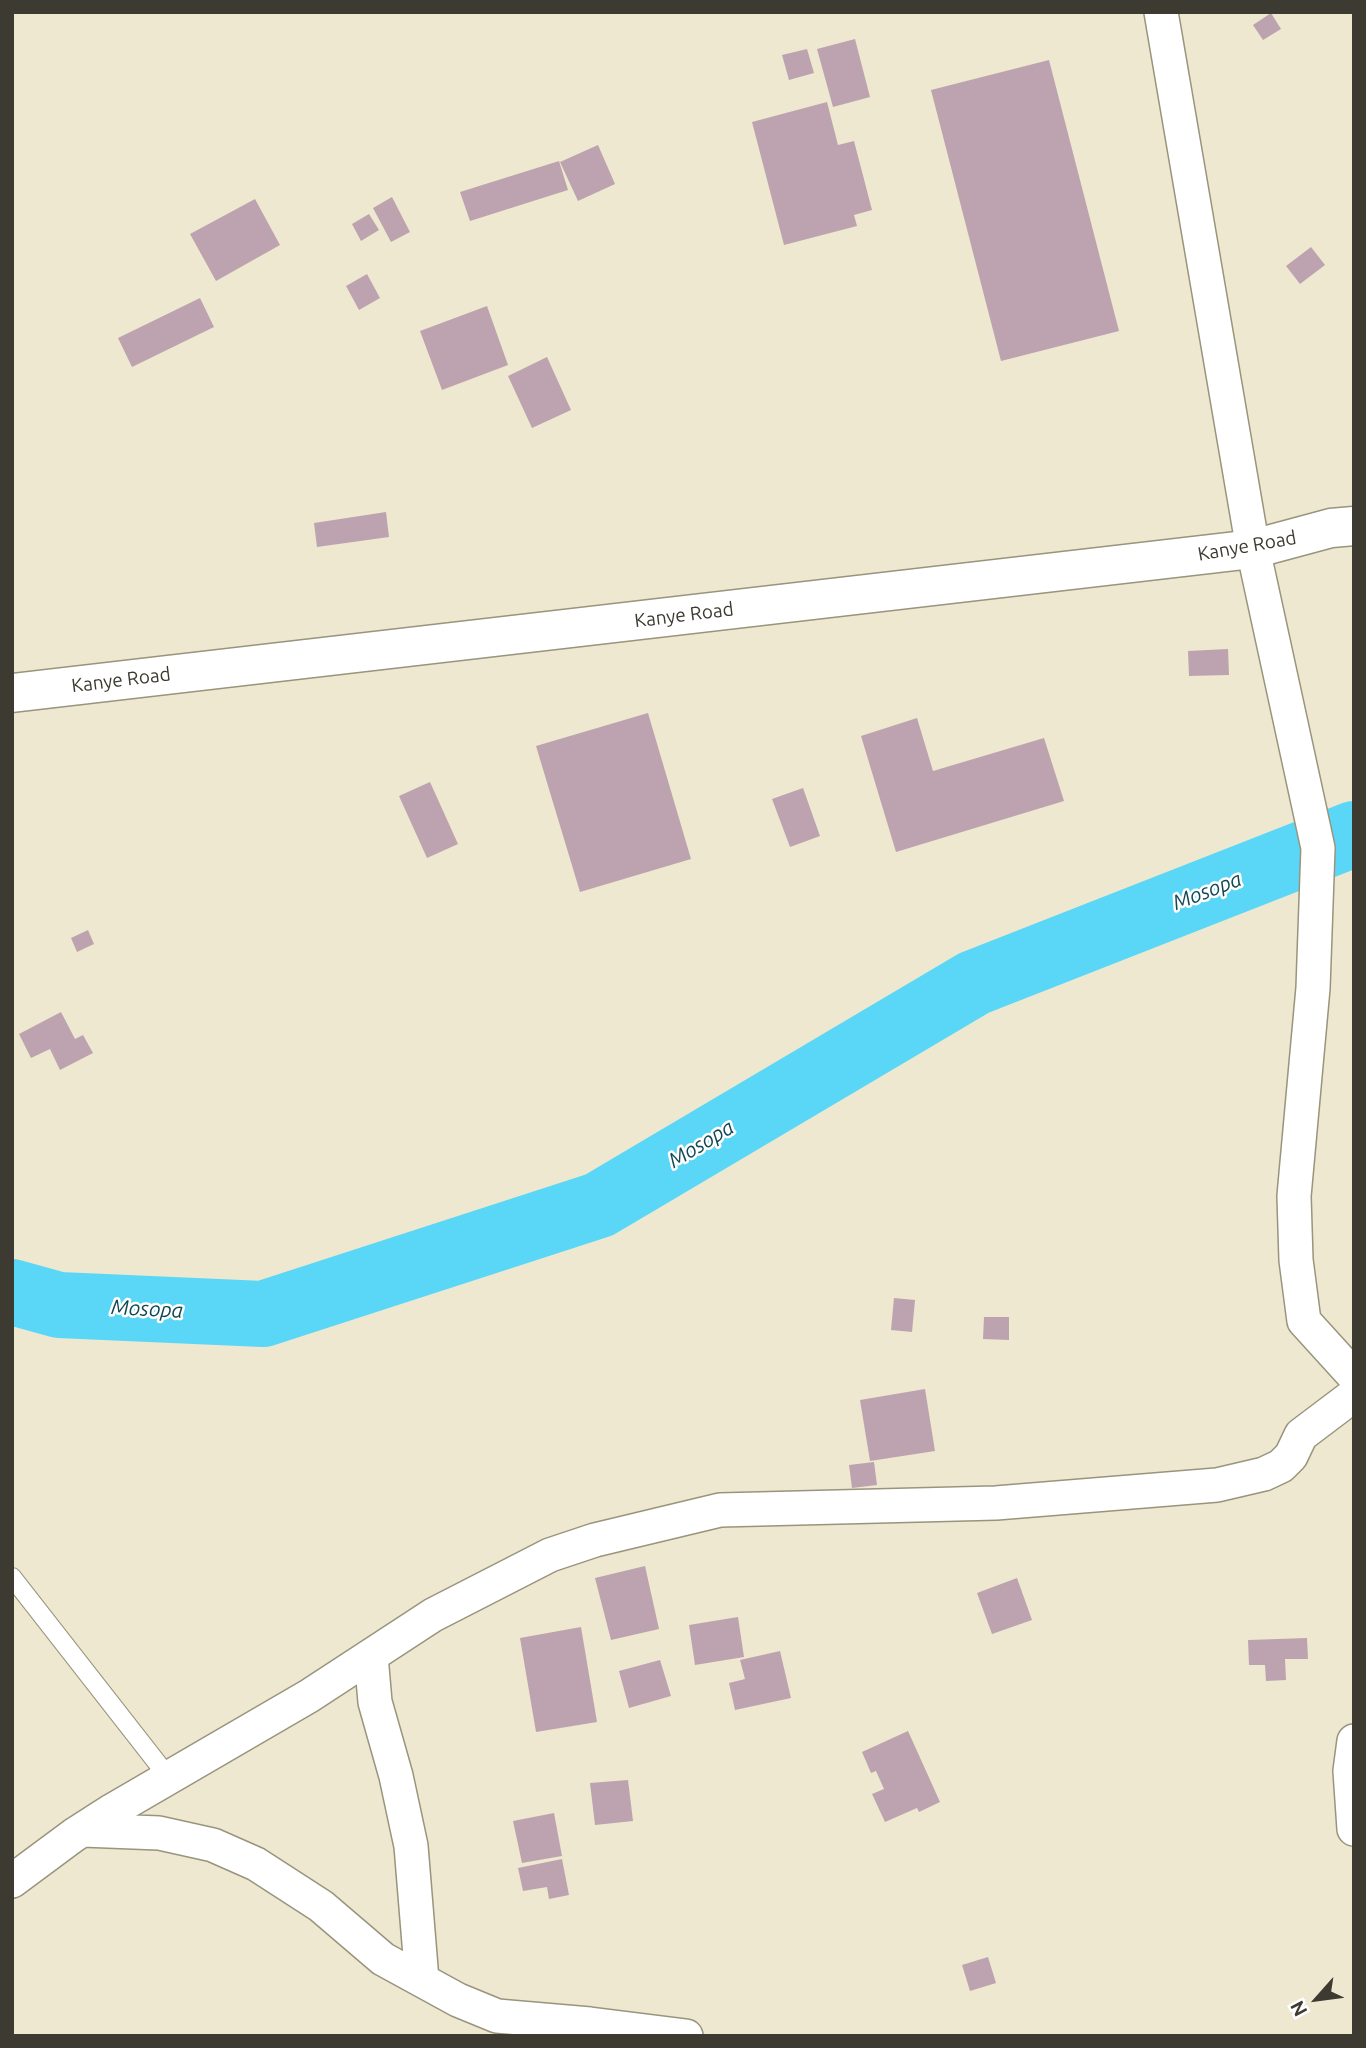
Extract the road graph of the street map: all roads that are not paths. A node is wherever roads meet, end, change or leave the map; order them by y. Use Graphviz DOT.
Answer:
graph roads {
  1 [pos="1161,12"];
  2 [pos="1354,526"];
  3 [pos="1253,548"];
  4 [pos="12,693"];
  5 [pos="1354,1376"];
  6 [pos="1354,1395"];
  7 [pos="12,1577"];
  8 [pos="371,1656"];
  9 [pos="1354,1741"];
  10 [pos="169,1778"];
  11 [pos="1354,1829"];
  12 [pos="83,1830"];
  13 [pos="12,1881"];
  14 [pos="422,1980"];
  15 [pos="686,2036"];
  1 -- 3 [label="street"];
  2 -- 3 [label="main road, Kanye Road"];
  3 -- 4 [label="main road, Kanye Road"];
  3 -- 5 [label="street"];
  6 -- 8 [label="street"];
  7 -- 10 [label="lane"];
  8 -- 10 [label="street"];
  8 -- 14 [label="street"];
  9 -- 11 [label="street"];
  10 -- 12 [label="street"];
  12 -- 13 [label="street"];
  12 -- 14 [label="street"];
  14 -- 15 [label="street"];
}
